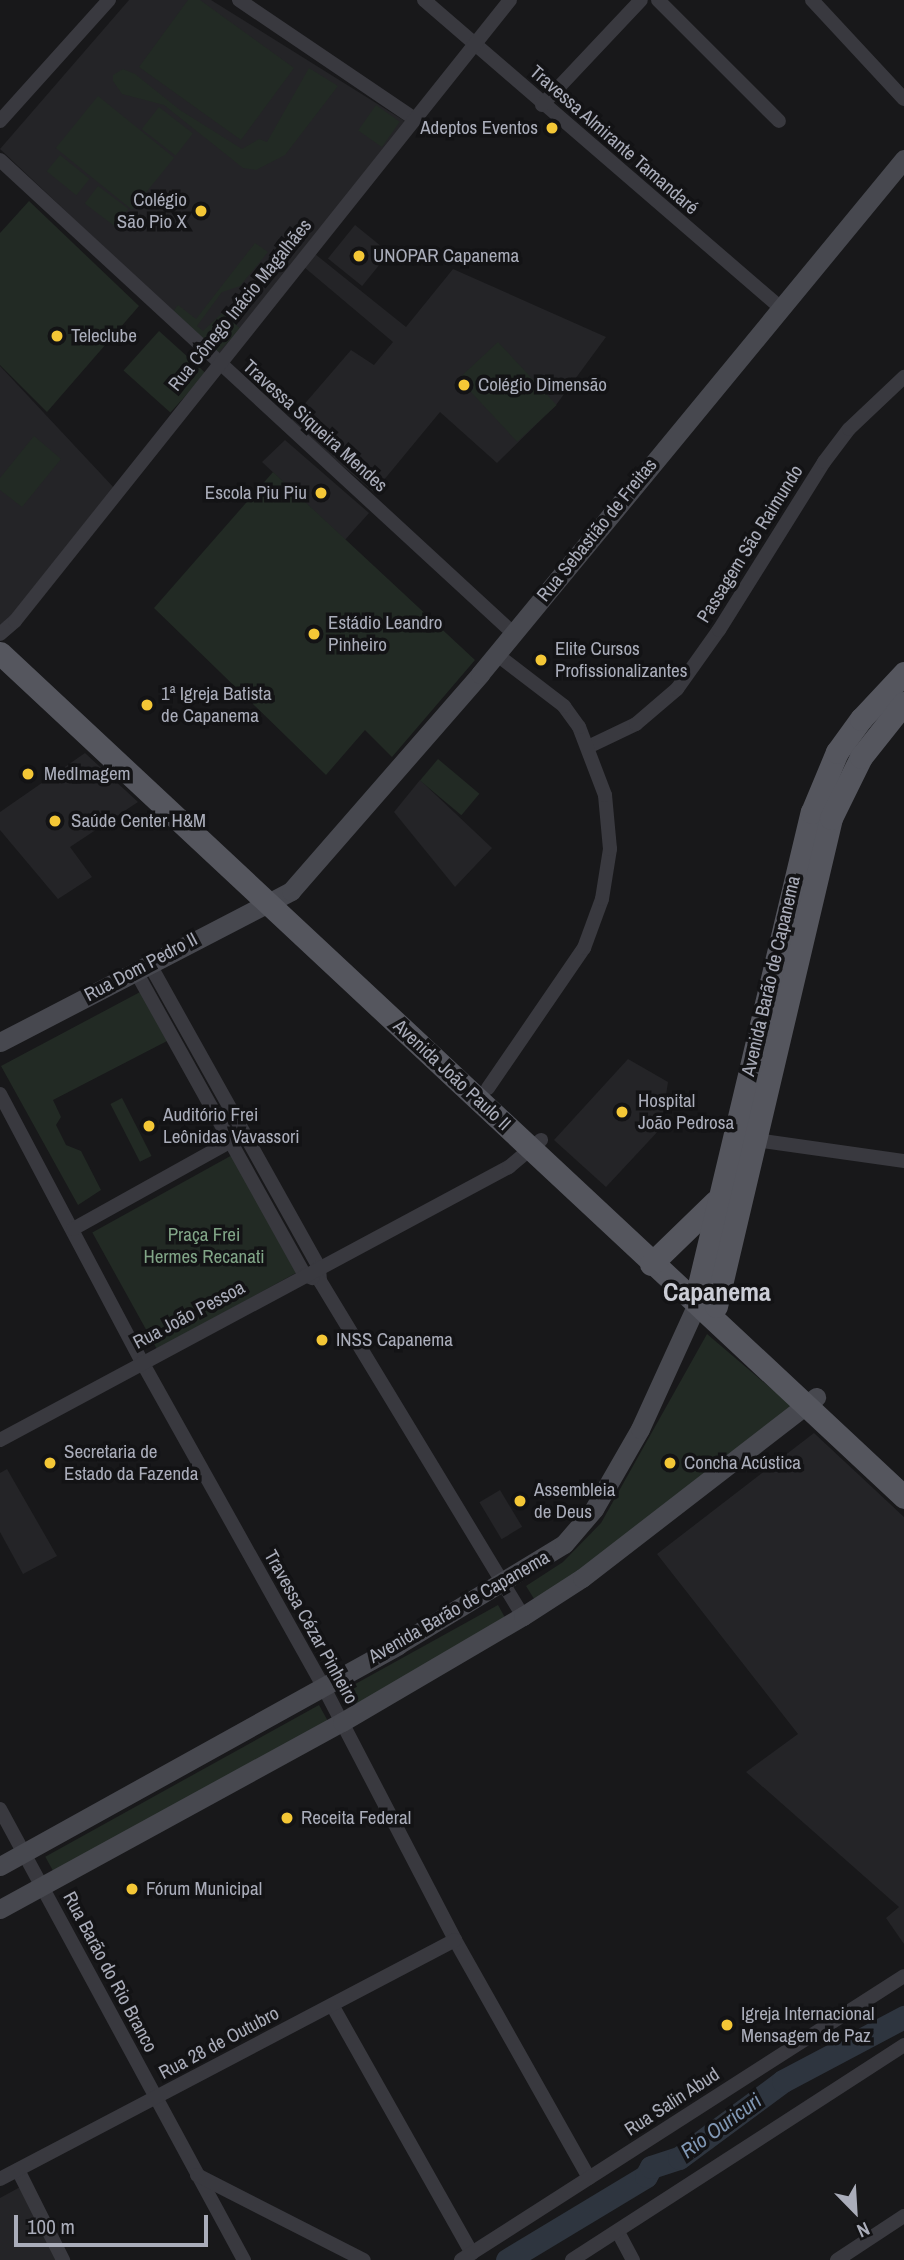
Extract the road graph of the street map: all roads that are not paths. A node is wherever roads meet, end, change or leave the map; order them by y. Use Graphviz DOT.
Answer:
graph roads {
  1 [pos="109,0"];
  2 [pos="239,0"];
  3 [pos="424,0"];
  4 [pos="510,0"];
  5 [pos="641,0"];
  6 [pos="658,0"];
  7 [pos="812,0"];
  8 [pos="475,44"];
  9 [pos="904,99"];
  10 [pos="542,105"];
  11 [pos="415,119"];
  12 [pos="0,121"];
  13 [pos="779,121"];
  14 [pos="904,159"];
  15 [pos="0,160"];
  16 [pos="781,308"];
  17 [pos="218,364"];
  18 [pos="904,377"];
  19 [pos="513,633"];
  20 [pos="0,635"];
  21 [pos="0,653"];
  22 [pos="496,654"];
  23 [pos="904,673"];
  24 [pos="904,704"];
  25 [pos="590,746"];
  26 [pos="832,786"];
  27 [pos="276,899"];
  28 [pos="142,966"];
  29 [pos="0,1042"];
  30 [pos="488,1088"];
  31 [pos="0,1094"];
  32 [pos="236,1138"];
  33 [pos="744,1138"];
  34 [pos="536,1145"];
  35 [pos="904,1161"];
  36 [pos="718,1199"];
  37 [pos="72,1228"];
  38 [pos="656,1259"];
  39 [pos="319,1274"];
  40 [pos="305,1275"];
  41 [pos="698,1298"];
  42 [pos="142,1362"];
  43 [pos="811,1401"];
  44 [pos="0,1440"];
  45 [pos="904,1480"];
  46 [pos="904,1497"];
  47 [pos="504,1583"];
  48 [pos="523,1616"];
  49 [pos="323,1686"];
  50 [pos="342,1722"];
  51 [pos="0,1809"];
  52 [pos="25,1853"];
  53 [pos="0,1866"];
  54 [pos="43,1886"];
  55 [pos="0,1909"];
  56 [pos="455,1940"];
  57 [pos="904,1976"];
  58 [pos="332,2005"];
  59 [pos="904,2045"];
  60 [pos="155,2098"];
  61 [pos="18,2169"];
  62 [pos="197,2175"];
  63 [pos="589,2178"];
  64 [pos="0,2179"];
  65 [pos="904,2216"];
  66 [pos="618,2232"];
  67 [pos="467,2256"];
  68 [pos="63,2260"];
  69 [pos="244,2260"];
  70 [pos="364,2260"];
  71 [pos="572,2260"];
  72 [pos="634,2260"];
  73 [pos="837,2260"];
  1 -- 12 [label="street"];
  2 -- 11 [label="street"];
  3 -- 8 [label="street, Travessa Almirante Tamandaré"];
  4 -- 8 [label="street, Rua Cônego Inácio Magalhães"];
  5 -- 10 [label="street"];
  6 -- 13 [label="street"];
  7 -- 9 [label="street"];
  8 -- 10 [label="street, Travessa Almirante Tamandaré"];
  8 -- 11 [label="street, Rua Cônego Inácio Magalhães"];
  10 -- 16 [label="street, Travessa Almirante Tamandaré"];
  11 -- 17 [label="street, Rua Cônego Inácio Magalhães"];
  14 -- 16 [label="street, Rua Sebastião de Freitas"];
  15 -- 17 [label="street, Travessa Siqueira Mendes"];
  16 -- 19 [label="street, Rua Sebastião de Freitas"];
  17 -- 19 [label="street, Travessa Siqueira Mendes"];
  17 -- 20 [label="street, Rua Cônego Inácio Magalhães"];
  18 -- 25 [label="street, Passagem São Raimundo"];
  19 -- 22 [label="street, Rua Sebastião de Freitas"];
  20 -- 27 [label="main road, Avenida João Paulo II"];
  21 -- 27 [label="main road, Avenida João Paulo II"];
  22 -- 25 [label="street"];
  22 -- 27 [label="street, Rua Sebastião de Freitas"];
  23 -- 26 [label="main road, Avenida Barão de Capanema"];
  24 -- 26 [label="main road, Avenida Barão de Capanema"];
  25 -- 30 [label="street"];
  26 -- 33 [label="main road, Avenida Barão de Capanema"];
  27 -- 28 [label="street, Rua Dom Pedro II"];
  27 -- 30 [label="main road, Avenida João Paulo II"];
  27 -- 34 [label="main road, Avenida João Paulo II"];
  28 -- 29 [label="street, Rua Dom Pedro II"];
  28 -- 32 [label="street"];
  30 -- 34 [label="main road, Avenida João Paulo II"];
  31 -- 37 [label="street, Travessa Cézar Pinheiro"];
  32 -- 37 [label="street"];
  32 -- 39 [label="street"];
  32 -- 40 [label="street"];
  33 -- 35 [label="street"];
  33 -- 36 [label="main road, Avenida Barão de Capanema"];
  33 -- 41 [label="main road, Avenida Barão de Capanema"];
  34 -- 38 [label="main road, Avenida João Paulo II"];
  34 -- 39 [label="street, Rua João Pessoa"];
  36 -- 38 [label="main road"];
  36 -- 41 [label="main road, Avenida Barão de Capanema"];
  37 -- 42 [label="street, Travessa Cézar Pinheiro"];
  38 -- 41 [label="main road, Avenida João Paulo II"];
  39 -- 40 [label="street, Rua João Pessoa"];
  39 -- 47 [label="street"];
  40 -- 42 [label="street, Rua João Pessoa"];
  41 -- 43 [label="main road, Avenida João Paulo II"];
  41 -- 47 [label="street, Avenida Barão de Capanema"];
  42 -- 44 [label="street, Rua João Pessoa"];
  42 -- 49 [label="street, Travessa Cézar Pinheiro"];
  43 -- 45 [label="main road, Avenida João Paulo II"];
  43 -- 46 [label="main road, Avenida João Paulo II"];
  43 -- 48 [label="street, Avenida Barão de Capanema"];
  47 -- 48 [label="street"];
  47 -- 49 [label="street, Avenida Barão de Capanema"];
  48 -- 50 [label="street, Avenida Barão de Capanema"];
  49 -- 50 [label="street, Travessa Cézar Pinheiro"];
  49 -- 52 [label="street, Avenida Barão de Capanema"];
  50 -- 54 [label="street, Avenida Barão de Capanema"];
  50 -- 56 [label="street, Travessa Cézar Pinheiro"];
  51 -- 52 [label="street, Rua Barão do Rio Branco"];
  52 -- 53 [label="street, Avenida Barão de Capanema"];
  52 -- 54 [label="street, Rua Barão do Rio Branco"];
  54 -- 55 [label="street, Avenida Barão de Capanema"];
  54 -- 60 [label="street, Rua Barão do Rio Branco"];
  56 -- 58 [label="street, Rua 28 de Outubro"];
  56 -- 63 [label="street, Travessa Cézar Pinheiro"];
  57 -- 63 [label="street, Rua Salin Abud"];
  58 -- 60 [label="street, Rua 28 de Outubro"];
  58 -- 67 [label="street"];
  59 -- 66 [label="street"];
  60 -- 61 [label="street, Rua 28 de Outubro"];
  60 -- 62 [label="street, Rua Barão do Rio Branco"];
  61 -- 64 [label="street, Rua 28 de Outubro"];
  61 -- 68 [label="street"];
  62 -- 69 [label="street, Rua Barão do Rio Branco"];
  62 -- 70 [label="street"];
  63 -- 67 [label="street, Rua Salin Abud"];
  65 -- 73 [label="street"];
  66 -- 71 [label="street"];
  66 -- 72 [label="street"];
}
